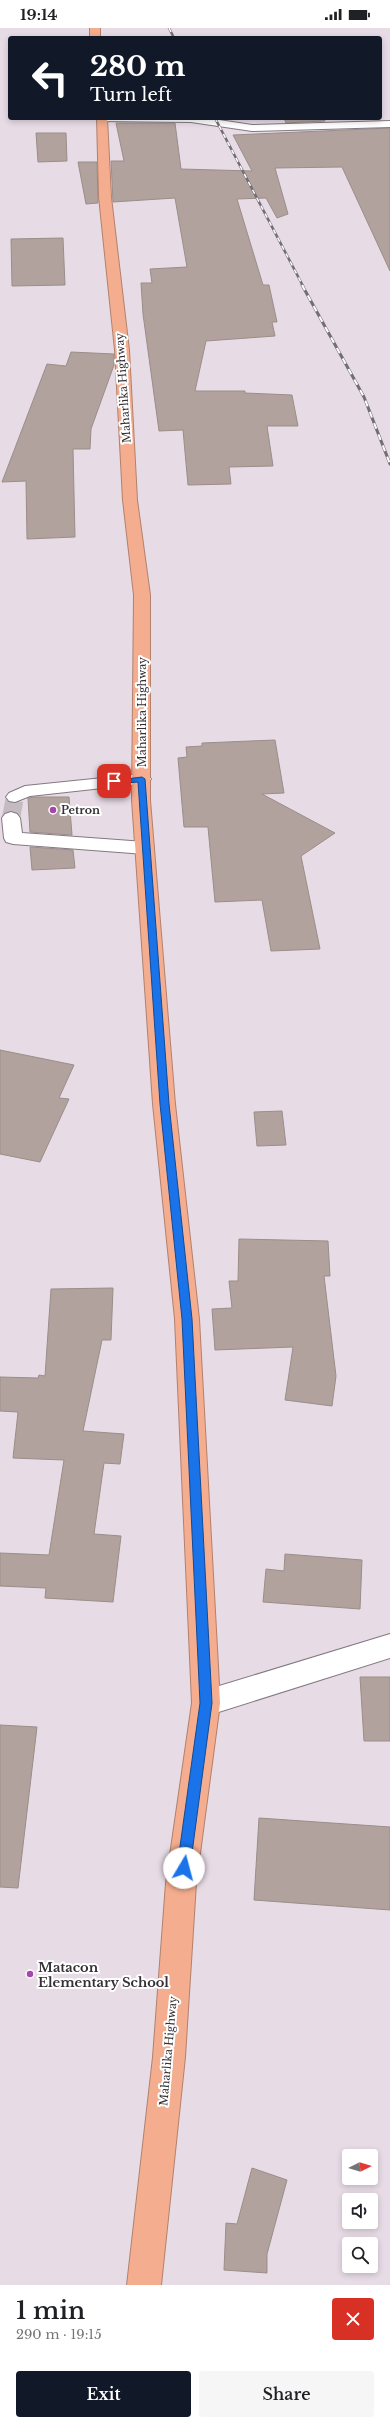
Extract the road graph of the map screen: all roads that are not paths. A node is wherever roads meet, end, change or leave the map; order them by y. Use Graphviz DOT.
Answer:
graph roads {
  1 [pos="102,120"];
  2 [pos="198,120"];
  3 [pos="390,124"];
  4 [pos="142,779"];
  5 [pos="15,797"];
  6 [pos="12,818"];
  7 [pos="145,848"];
  8 [pos="390,1646"];
  9 [pos="206,1703"];
  10 [pos="144,2285"];
  1 -- 4 [label="highway, Maharlika Highway"];
  2 -- 3 [label="street"];
  4 -- 5 [label="street"];
  4 -- 7 [label="highway, Maharlika Highway"];
  6 -- 7 [label="street"];
  7 -- 9 [label="highway, Maharlika Highway"];
  8 -- 9 [label="street"];
  9 -- 10 [label="highway, Maharlika Highway"];
}
